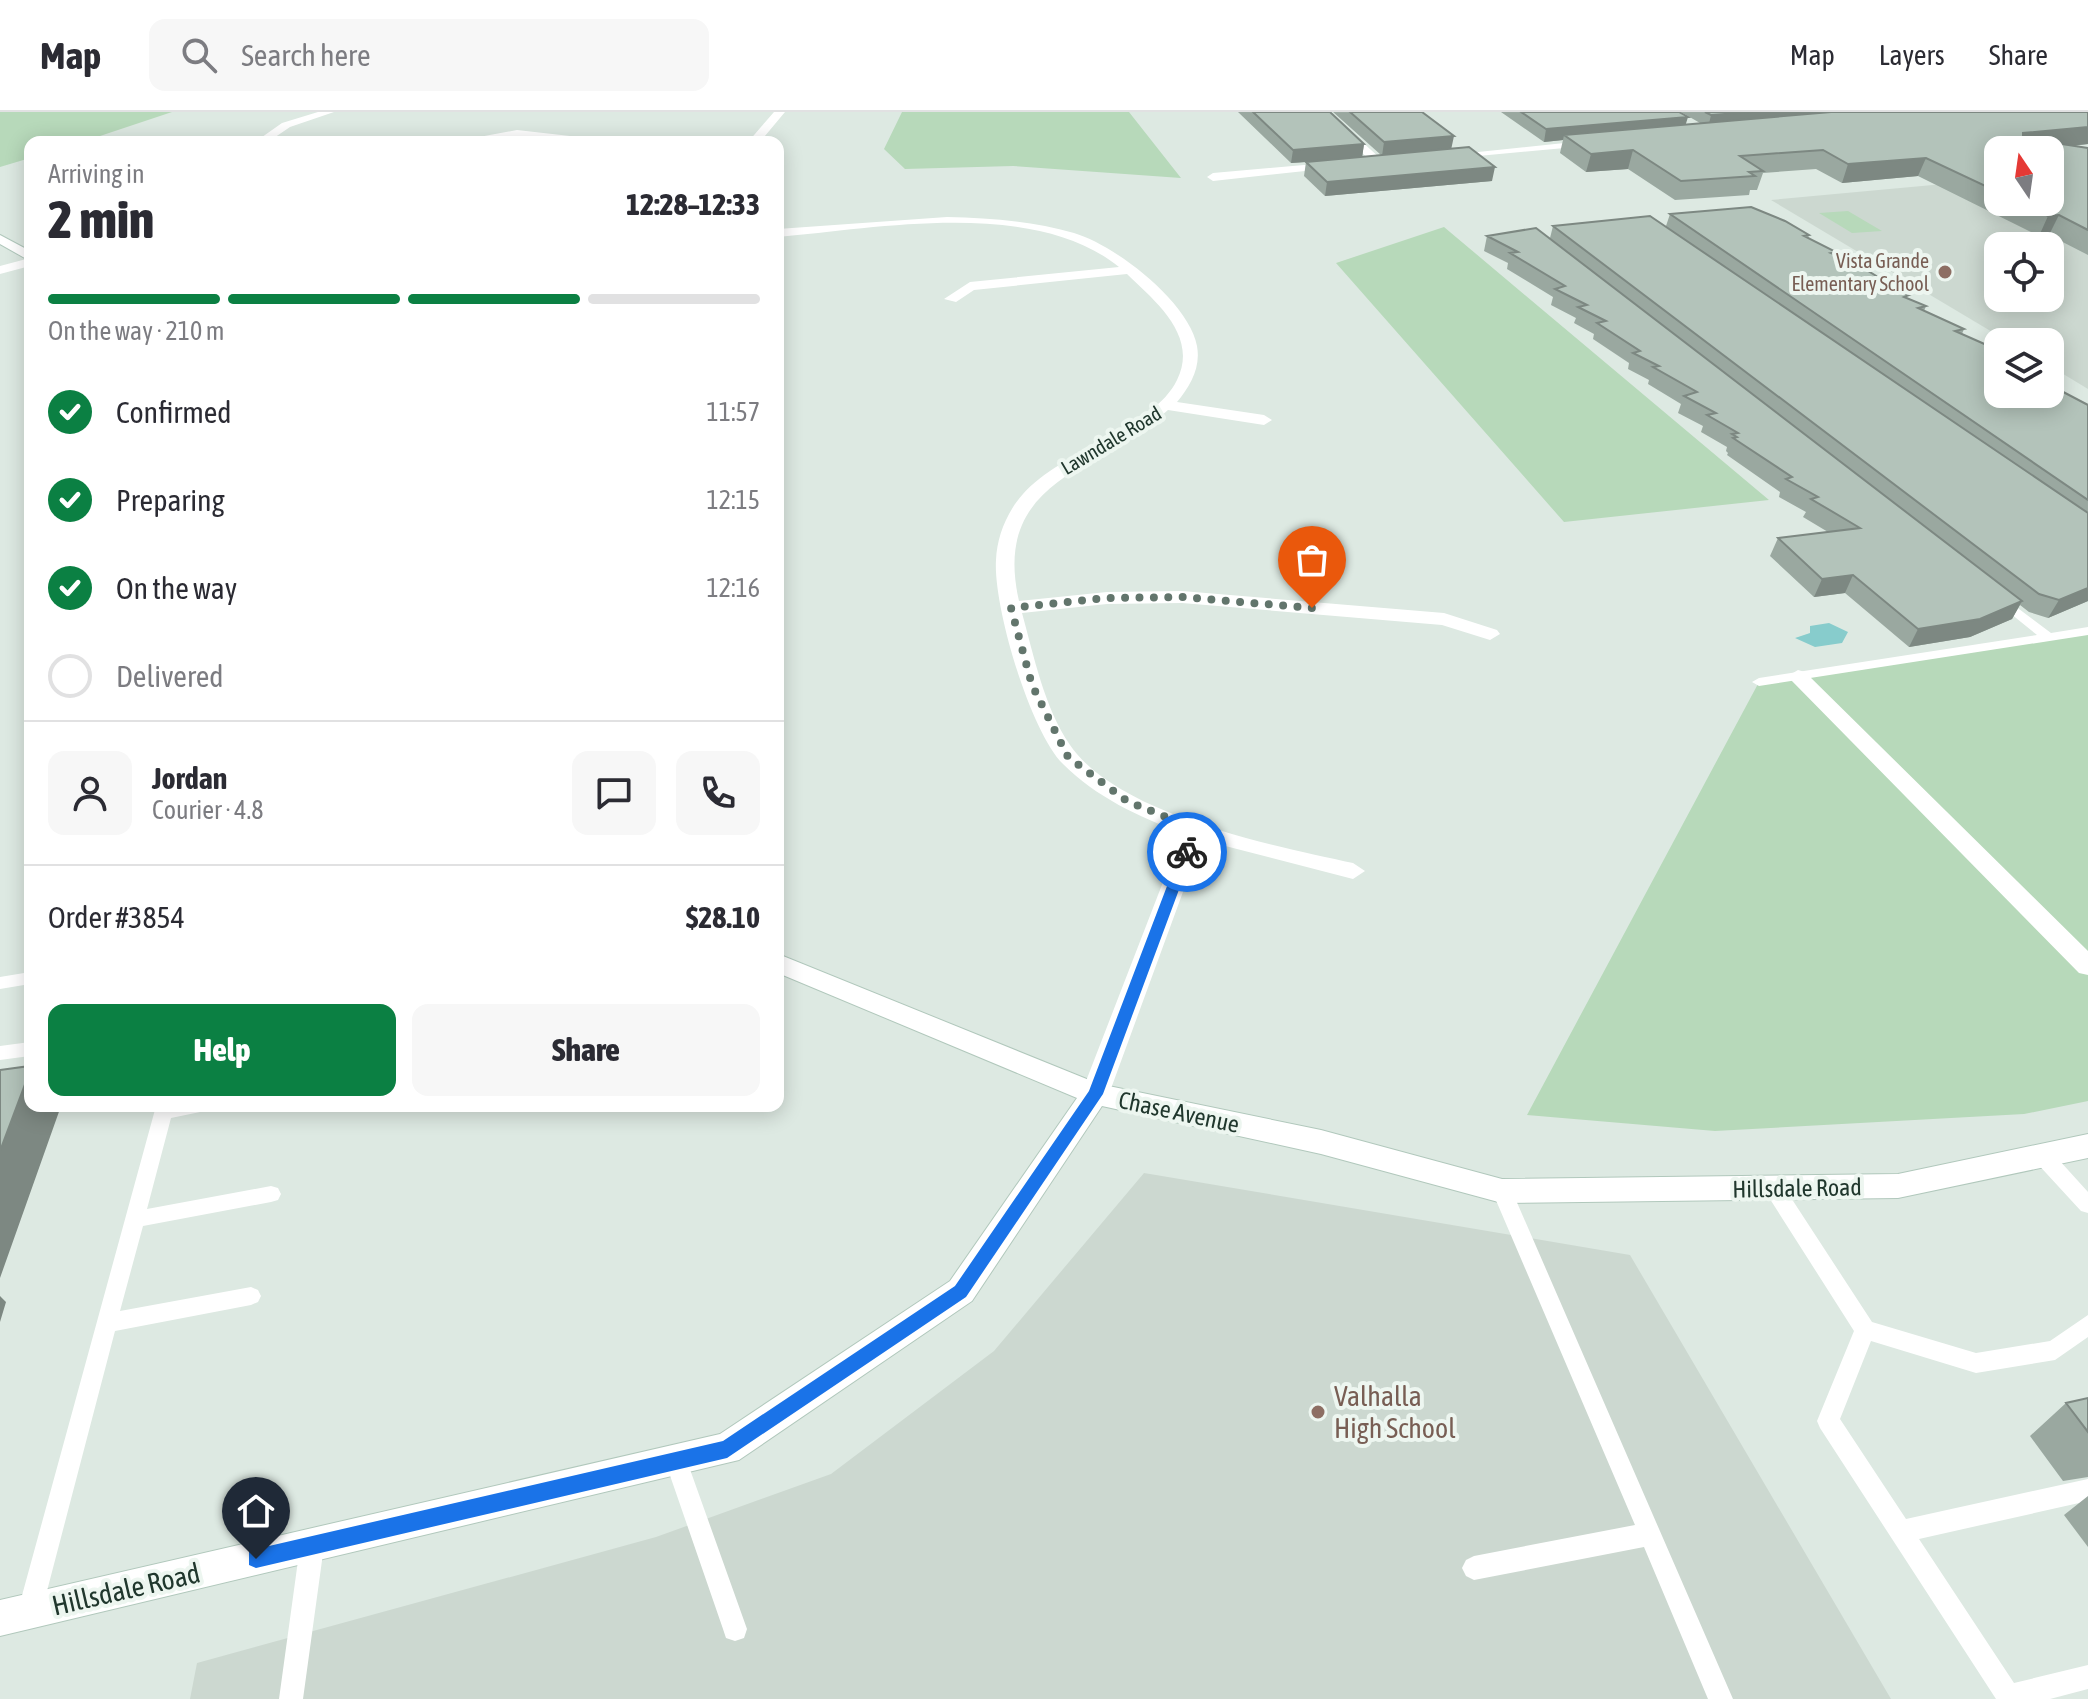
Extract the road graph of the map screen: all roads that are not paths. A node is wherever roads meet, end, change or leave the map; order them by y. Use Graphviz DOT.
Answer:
graph roads {
  1 [pos="329,112"];
  2 [pos="780,112"];
  3 [pos="1323,112"];
  4 [pos="270,136"];
  5 [pos="497,136"];
  6 [pos="564,136"];
  7 [pos="759,136"];
  8 [pos="1612,141"];
  9 [pos="1432,157"];
  10 [pos="1391,160"];
  11 [pos="1377,161"];
  12 [pos="1363,163"];
  13 [pos="1348,164"];
  14 [pos="1213,177"];
  15 [pos="784,233"];
  16 [pos="0,239"];
  17 [pos="24,255"];
  18 [pos="24,261"];
  19 [pos="0,270"];
  20 [pos="1129,270"];
  21 [pos="951,299"];
  22 [pos="1168,405"];
  23 [pos="1264,420"];
  24 [pos="1985,588"];
  25 [pos="1011,608"];
  26 [pos="2088,631"];
  27 [pos="1490,634"];
  28 [pos="2048,637"];
  29 [pos="1798,676"];
  30 [pos="1759,682"];
  31 [pos="1195,829"];
  32 [pos="1353,871"];
  33 [pos="784,965"];
  34 [pos="2088,966"];
  35 [pos="24,979"];
  36 [pos="0,983"];
  37 [pos="24,1050"];
  38 [pos="0,1053"];
  39 [pos="1095,1094"];
  40 [pos="163,1112"];
  41 [pos="2088,1146"];
  42 [pos="2042,1155"];
  43 [pos="1775,1190"];
  44 [pos="1502,1191"];
  45 [pos="271,1194"];
  46 [pos="2088,1205"];
  47 [pos="136,1219"];
  48 [pos="251,1296"];
  49 [pos="108,1323"];
  50 [pos="2088,1324"];
  51 [pos="1865,1330"];
  52 [pos="676,1461"];
  53 [pos="2088,1490"];
  54 [pos="1901,1532"];
  55 [pos="1650,1534"];
  56 [pos="312,1546"];
  57 [pos="1474,1568"];
  58 [pos="15,1615"];
  59 [pos="735,1629"];
  60 [pos="2088,1677"];
  61 [pos="291,1699"];
  62 [pos="1721,1699"];
  1 -- 4 [label="street"];
  2 -- 7 [label="street"];
  3 -- 11 [label="street"];
  5 -- 6 [label="street"];
  8 -- 9 [label="street"];
  10 -- 11 [label="street"];
  11 -- 12 [label="street"];
  13 -- 14 [label="street"];
  15 -- 20 [label="street, Lawndale Road"];
  16 -- 17 [label="street"];
  18 -- 19 [label="street"];
  20 -- 21 [label="street"];
  20 -- 22 [label="street, Lawndale Road"];
  22 -- 23 [label="street"];
  22 -- 25 [label="street, Lawndale Road"];
  24 -- 28 [label="lane"];
  25 -- 27 [label="street"];
  25 -- 31 [label="street, Lawndale Road"];
  26 -- 28 [label="lane"];
  28 -- 29 [label="lane"];
  29 -- 30 [label="lane"];
  29 -- 34 [label="street"];
  31 -- 32 [label="street, Lawndale Road"];
  31 -- 39 [label="street, Hillsdale Road"];
  33 -- 39 [label="street, Chase Avenue"];
  35 -- 36 [label="lane"];
  37 -- 38 [label="lane"];
  39 -- 44 [label="street, Chase Avenue"];
  39 -- 52 [label="street, Hillsdale Road"];
  40 -- 47 [label="lane"];
  41 -- 42 [label="street, Hillsdale Road"];
  42 -- 43 [label="street, Hillsdale Road"];
  42 -- 46 [label="lane"];
  43 -- 44 [label="street, Hillsdale Road"];
  43 -- 51 [label="lane"];
  44 -- 55 [label="lane"];
  45 -- 47 [label="lane"];
  47 -- 49 [label="lane"];
  48 -- 49 [label="lane"];
  49 -- 58 [label="lane"];
  50 -- 51 [label="lane"];
  51 -- 54 [label="lane"];
  52 -- 56 [label="street, Hillsdale Road"];
  52 -- 59 [label="lane"];
  53 -- 54 [label="lane"];
  54 -- 60 [label="lane"];
  55 -- 57 [label="lane"];
  55 -- 62 [label="lane"];
  56 -- 58 [label="street, Hillsdale Road"];
  56 -- 61 [label="lane"];
}
